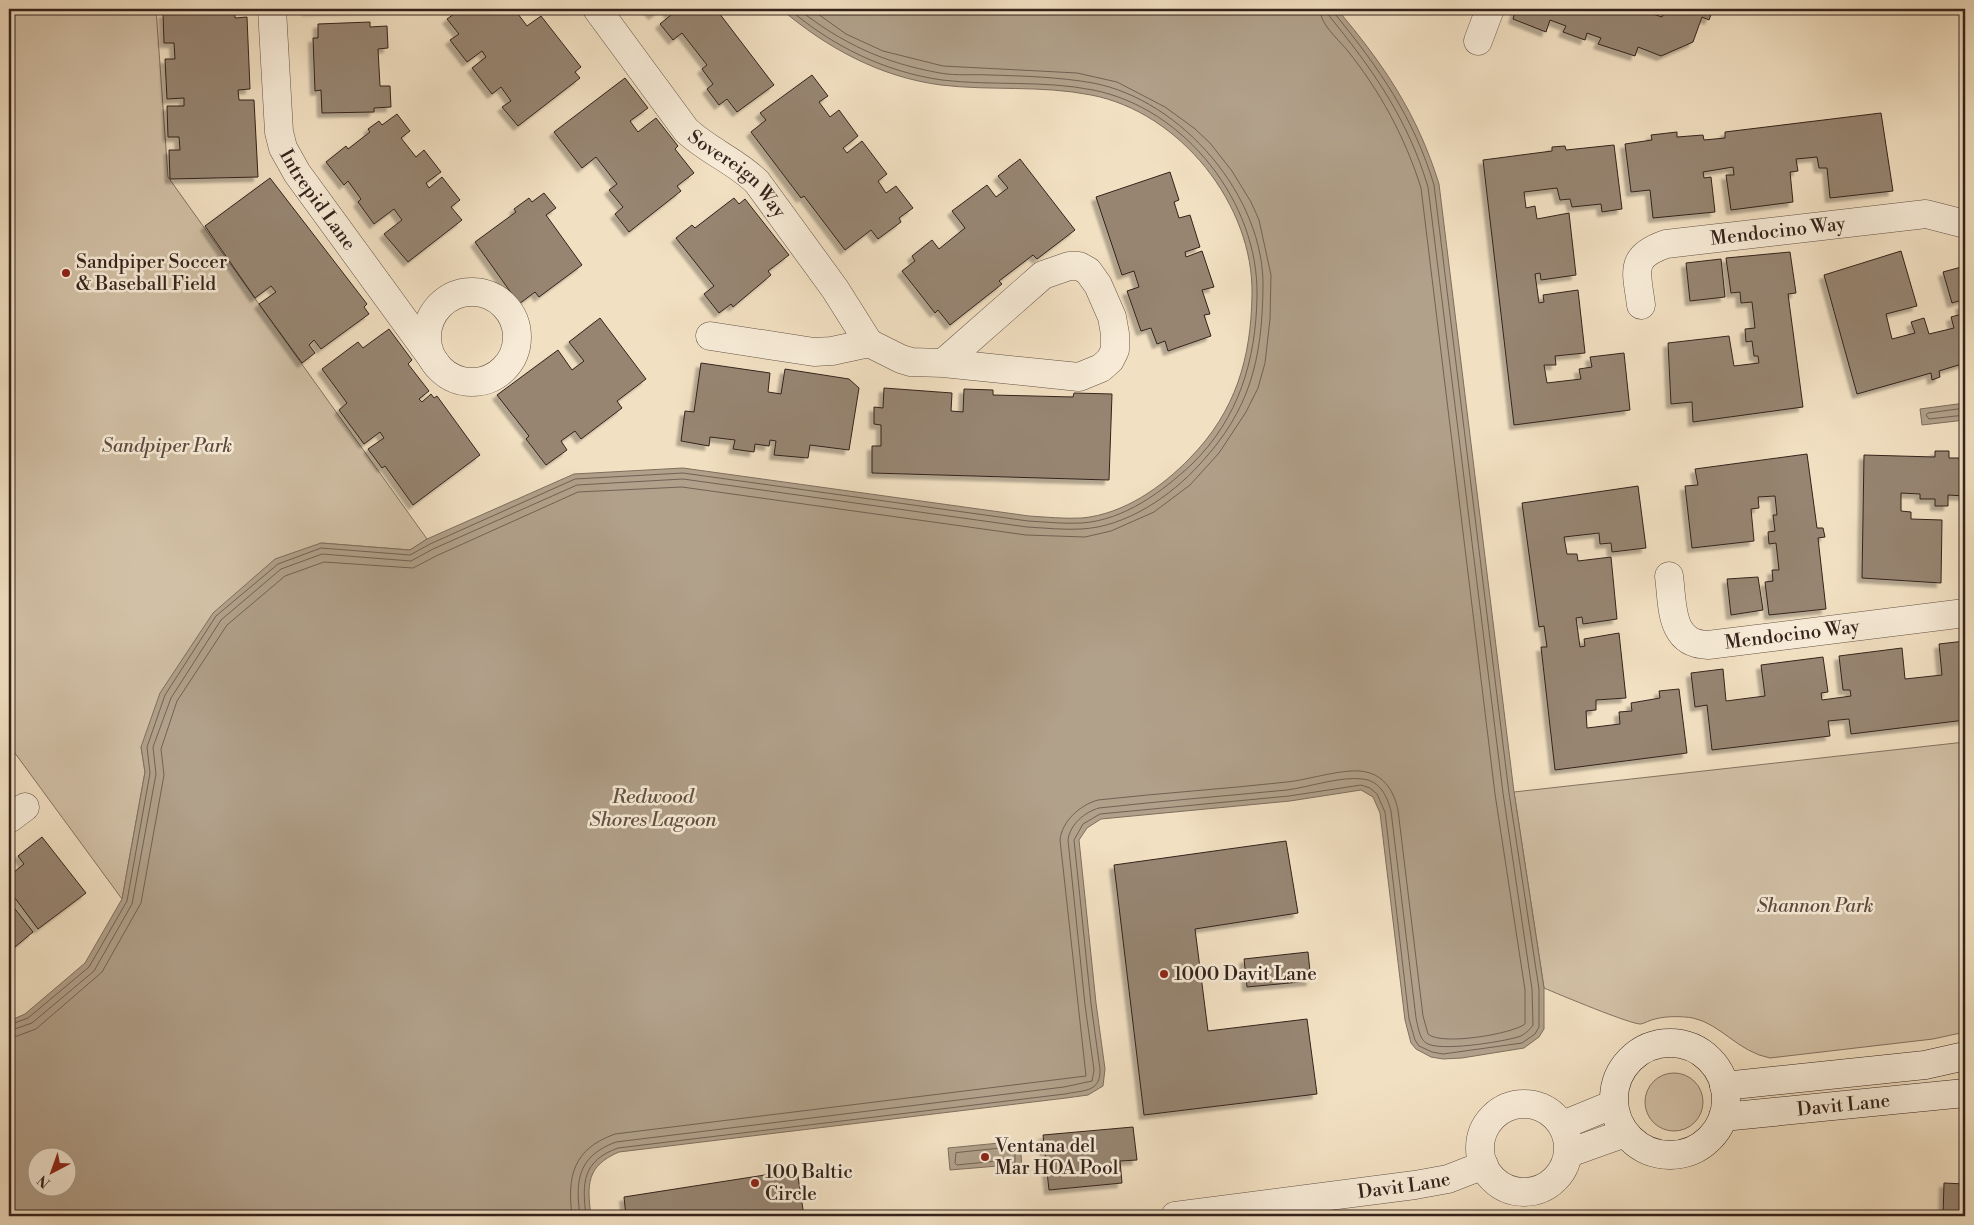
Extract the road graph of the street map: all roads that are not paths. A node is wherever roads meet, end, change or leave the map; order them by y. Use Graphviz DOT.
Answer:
graph roads {
  1 [pos="272,9"];
  2 [pos="596,9"];
  3 [pos="1490,9"];
  4 [pos="1478,41"];
  5 [pos="1965,224"];
  6 [pos="1641,305"];
  7 [pos="710,336"];
  8 [pos="869,343"];
  9 [pos="943,363"];
  10 [pos="437,365"];
  11 [pos="1670,576"];
  12 [pos="1965,613"];
  13 [pos="1965,1056"];
  14 [pos="1724,1086"];
  15 [pos="1965,1093"];
  16 [pos="1614,1104"];
  17 [pos="1723,1117"];
  18 [pos="1562,1125"];
  19 [pos="1625,1133"];
  20 [pos="1569,1153"];
  21 [pos="1484,1165"];
  22 [pos="1175,1216"];
  1 -- 10 [label="street, Intrepid Lane"];
  2 -- 8 [label="street, Sovereign Way"];
  3 -- 4 [label="street"];
  5 -- 6 [label="street, Mendocino Way"];
  7 -- 8 [label="street"];
  8 -- 9 [label="street"];
  9 -- 9 [label="street"];
  11 -- 12 [label="street, Mendocino Way"];
  13 -- 14 [label="street, Davit Lane"];
  14 -- 16 [label="street"];
  14 -- 17 [label="street"];
  15 -- 17 [label="street, Davit Lane"];
  16 -- 18 [label="street"];
  16 -- 19 [label="street"];
  17 -- 19 [label="street"];
  18 -- 20 [label="street"];
  18 -- 21 [label="street"];
  19 -- 20 [label="street"];
  20 -- 21 [label="street"];
  21 -- 22 [label="street, Davit Lane"];
}
